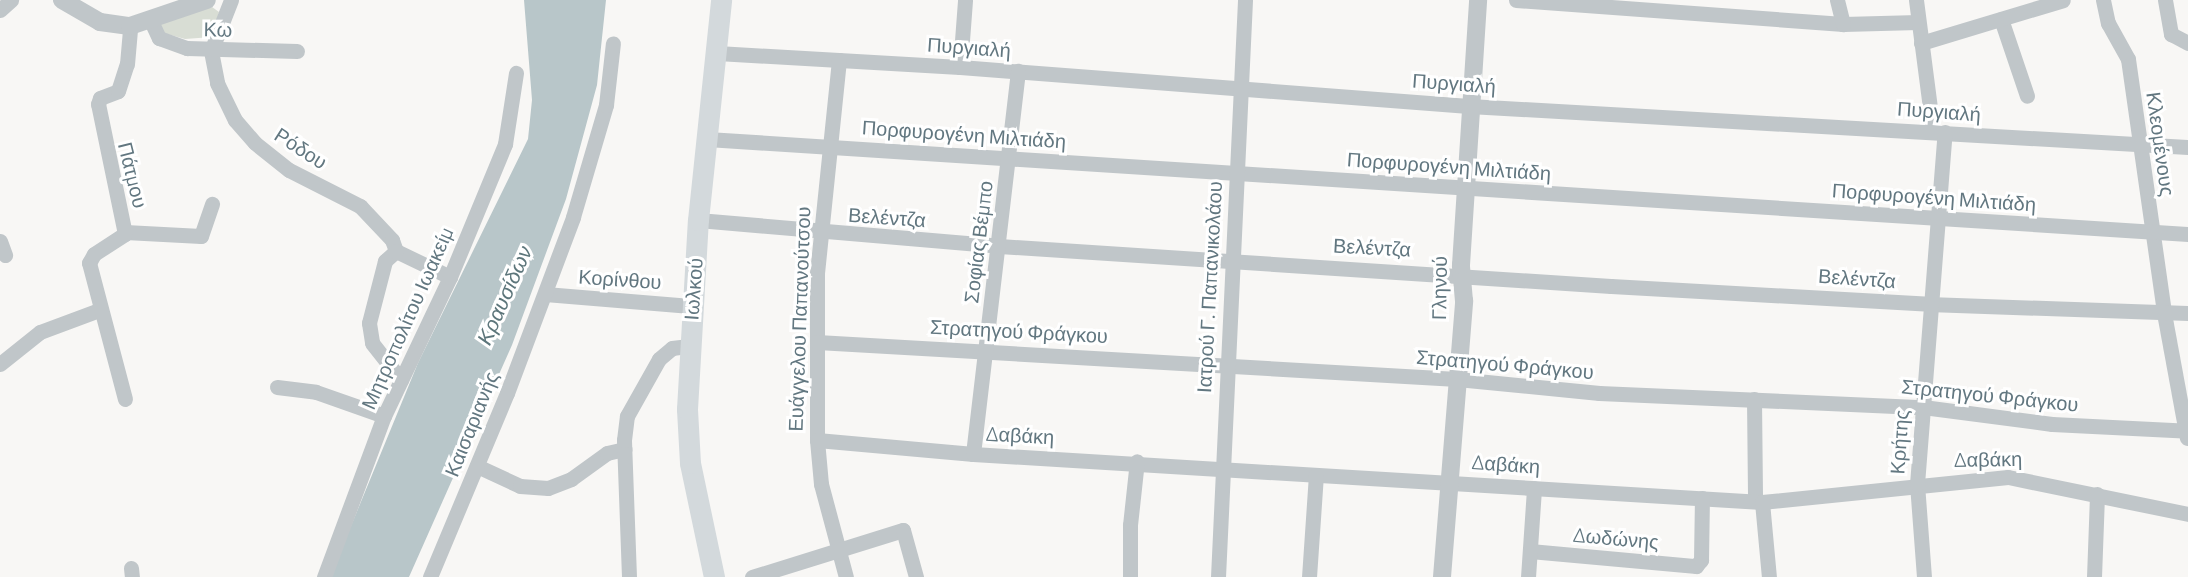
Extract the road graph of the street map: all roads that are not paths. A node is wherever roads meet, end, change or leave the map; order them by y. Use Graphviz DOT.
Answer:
graph roads {
  1 [pos="11,0"];
  2 [pos="62,0"];
  3 [pos="207,0"];
  4 [pos="231,0"];
  5 [pos="721,0"];
  6 [pos="965,0"];
  7 [pos="1245,0"];
  8 [pos="1478,0"];
  9 [pos="1516,0"];
  10 [pos="1837,0"];
  11 [pos="1916,0"];
  12 [pos="2063,0"];
  13 [pos="2103,0"];
  14 [pos="2165,0"];
  15 [pos="0,10"];
  16 [pos="162,12"];
  17 [pos="2001,19"];
  18 [pos="1918,22"];
  19 [pos="1843,24"];
  20 [pos="130,26"];
  21 [pos="613,43"];
  22 [pos="2188,43"];
  23 [pos="1921,44"];
  24 [pos="211,51"];
  25 [pos="297,51"];
  26 [pos="717,53"];
  27 [pos="839,60"];
  28 [pos="960,67"];
  29 [pos="1018,71"];
  30 [pos="516,73"];
  31 [pos="1240,87"];
  32 [pos="2027,96"];
  33 [pos="1469,106"];
  34 [pos="1939,131"];
  35 [pos="707,139"];
  36 [pos="829,146"];
  37 [pos="2141,147"];
  38 [pos="2188,147"];
  39 [pos="1009,157"];
  40 [pos="1236,172"];
  41 [pos="1466,189"];
  42 [pos="212,204"];
  43 [pos="1935,217"];
  44 [pos="698,220"];
  45 [pos="125,231"];
  46 [pos="820,232"];
  47 [pos="2151,233"];
  48 [pos="2188,234"];
  49 [pos="999,246"];
  50 [pos="396,251"];
  51 [pos="1230,260"];
  52 [pos="1462,273"];
  53 [pos="450,277"];
  54 [pos="545,294"];
  55 [pos="1928,304"];
  56 [pos="692,306"];
  57 [pos="99,310"];
  58 [pos="2164,313"];
  59 [pos="2188,313"];
  60 [pos="817,342"];
  61 [pos="689,346"];
  62 [pos="986,350"];
  63 [pos="0,364"];
  64 [pos="1226,364"];
  65 [pos="1457,379"];
  66 [pos="401,380"];
  67 [pos="277,387"];
  68 [pos="125,399"];
  69 [pos="1754,399"];
  70 [pos="1923,407"];
  71 [pos="384,416"];
  72 [pos="2187,434"];
  73 [pos="817,440"];
  74 [pos="625,449"];
  75 [pos="973,453"];
  76 [pos="1137,461"];
  77 [pos="477,466"];
  78 [pos="1222,467"];
  79 [pos="1316,475"];
  80 [pos="1449,482"];
  81 [pos="1917,484"];
  82 [pos="1534,488"];
  83 [pos="2097,494"];
  84 [pos="1702,498"];
  85 [pos="1759,501"];
  86 [pos="2188,513"];
  87 [pos="836,549"];
  88 [pos="1530,551"];
  89 [pos="324,577"];
  90 [pos="430,577"];
  91 [pos="629,577"];
  92 [pos="714,577"];
  93 [pos="752,577"];
  94 [pos="846,577"];
  95 [pos="916,577"];
  96 [pos="1130,577"];
  97 [pos="1218,577"];
  98 [pos="1310,577"];
  99 [pos="1442,577"];
  100 [pos="1528,577"];
  101 [pos="1769,577"];
  102 [pos="1924,577"];
  103 [pos="2094,577"];
  1 -- 15 [label="street"];
  2 -- 20 [label="street"];
  3 -- 16 [label="street"];
  4 -- 24 [label="street"];
  5 -- 26 [label="main road, Ιωλκού"];
  6 -- 28 [label="street"];
  7 -- 31 [label="street, Ιατρού Γ. Παπανικολάου"];
  8 -- 33 [label="street, Γληνού"];
  9 -- 19 [label="street"];
  10 -- 19 [label="street"];
  11 -- 18 [label="street, Κρήτης"];
  12 -- 17 [label="street"];
  13 -- 37 [label="street, Κλεομένους"];
  14 -- 22 [label="street"];
  16 -- 20 [label="street"];
  16 -- 24 [label="street, Κω"];
  17 -- 23 [label="street"];
  17 -- 32 [label="street"];
  18 -- 19 [label="street"];
  18 -- 23 [label="street, Κρήτης"];
  20 -- 45 [label="street, Πάτμου"];
  21 -- 54 [label="street, Καισαριανής"];
  23 -- 34 [label="street, Κρήτης"];
  24 -- 25 [label="street, Κω"];
  24 -- 50 [label="street, Ρόδου"];
  26 -- 27 [label="street, Πυργιαλή"];
  26 -- 35 [label="main road, Ιωλκού"];
  27 -- 28 [label="street, Πυργιαλή"];
  27 -- 36 [label="street, Ευάγγελου Παπανούτσου"];
  28 -- 29 [label="street, Πυργιαλή"];
  29 -- 31 [label="street, Πυργιαλή"];
  29 -- 39 [label="street, Σοφίας Βέμπο"];
  30 -- 53 [label="street, Μητροπολίτου Ιωακείμ"];
  31 -- 33 [label="street, Πυργιαλή"];
  31 -- 40 [label="street, Ιατρού Γ. Παπανικολάου"];
  33 -- 34 [label="street, Πυργιαλή"];
  33 -- 41 [label="street, Γληνού"];
  34 -- 37 [label="street, Πυργιαλή"];
  34 -- 43 [label="street, Κρήτης"];
  35 -- 36 [label="street, Πορφυρογένη Μιλτιάδη"];
  35 -- 44 [label="main road, Ιωλκού"];
  36 -- 39 [label="street, Πορφυρογένη Μιλτιάδη"];
  36 -- 46 [label="street, Ευάγγελου Παπανούτσου"];
  37 -- 38 [label="street, Πυργιαλή"];
  37 -- 47 [label="street, Κλεομένους"];
  39 -- 40 [label="street, Πορφυρογένη Μιλτιάδη"];
  39 -- 49 [label="street, Σοφίας Βέμπο"];
  40 -- 41 [label="street, Πορφυρογένη Μιλτιάδη"];
  40 -- 51 [label="street, Ιατρού Γ. Παπανικολάου"];
  41 -- 43 [label="street, Πορφυρογένη Μιλτιάδη"];
  41 -- 52 [label="street, Γληνού"];
  42 -- 45 [label="street"];
  43 -- 47 [label="street, Πορφυρογένη Μιλτιάδη"];
  43 -- 55 [label="street, Κρήτης"];
  44 -- 46 [label="street, Βελέντζα"];
  44 -- 56 [label="main road, Ιωλκού"];
  45 -- 57 [label="street, Πάτμου"];
  46 -- 49 [label="street, Βελέντζα"];
  46 -- 60 [label="street, Ευάγγελου Παπανούτσου"];
  47 -- 48 [label="street, Πορφυρογένη Μιλτιάδη"];
  47 -- 58 [label="street, Κλεομένους"];
  49 -- 51 [label="street, Βελέντζα"];
  49 -- 62 [label="street, Σοφίας Βέμπο"];
  50 -- 53 [label="street"];
  50 -- 66 [label="street"];
  51 -- 52 [label="street, Βελέντζα"];
  51 -- 64 [label="street, Ιατρού Γ. Παπανικολάου"];
  52 -- 55 [label="street, Βελέντζα"];
  52 -- 65 [label="street, Γληνού"];
  53 -- 66 [label="street, Μητροπολίτου Ιωακείμ"];
  54 -- 56 [label="street, Κορίνθου"];
  54 -- 77 [label="street, Καισαριανής"];
  55 -- 58 [label="street, Βελέντζα"];
  55 -- 70 [label="street, Κρήτης"];
  56 -- 61 [label="main road, Ιωλκού"];
  57 -- 63 [label="street"];
  57 -- 68 [label="street, Πάτμου"];
  58 -- 59 [label="street, Βελέντζα"];
  58 -- 72 [label="street, Κλεομένους"];
  60 -- 62 [label="street, Στρατηγού Φράγκου"];
  60 -- 73 [label="street, Ευάγγελου Παπανούτσου"];
  61 -- 74 [label="street"];
  61 -- 92 [label="main road, Ιωλκού"];
  62 -- 64 [label="street, Στρατηγού Φράγκου"];
  62 -- 75 [label="street, Σοφίας Βέμπο"];
  64 -- 65 [label="street, Στρατηγού Φράγκου"];
  64 -- 78 [label="street, Ιατρού Γ. Παπανικολάου"];
  65 -- 69 [label="street, Στρατηγού Φράγκου"];
  65 -- 80 [label="street, Γληνού"];
  66 -- 71 [label="street, Μητροπολίτου Ιωακείμ"];
  67 -- 71 [label="street"];
  69 -- 70 [label="street, Στρατηγού Φράγκου"];
  69 -- 85 [label="street"];
  70 -- 72 [label="street, Στρατηγού Φράγκου"];
  70 -- 81 [label="street, Κρήτης"];
  71 -- 89 [label="street, Μητροπολίτου Ιωακείμ"];
  73 -- 75 [label="street, Δαβάκη"];
  73 -- 87 [label="street, Ευάγγελου Παπανούτσου"];
  74 -- 77 [label="street"];
  74 -- 91 [label="street"];
  75 -- 76 [label="street, Δαβάκη"];
  76 -- 78 [label="street, Δαβάκη"];
  76 -- 96 [label="street"];
  77 -- 90 [label="street, Καισαριανής"];
  78 -- 79 [label="street, Δαβάκη"];
  78 -- 97 [label="street, Ιατρού Γ. Παπανικολάου"];
  79 -- 80 [label="street, Δαβάκη"];
  79 -- 98 [label="street"];
  80 -- 82 [label="street, Δαβάκη"];
  80 -- 99 [label="street, Γληνού"];
  81 -- 83 [label="street, Δαβάκη"];
  81 -- 85 [label="street, Δαβάκη"];
  81 -- 102 [label="street, Κρήτης"];
  82 -- 84 [label="street, Δαβάκη"];
  82 -- 88 [label="street"];
  83 -- 86 [label="street, Δαβάκη"];
  83 -- 103 [label="street"];
  84 -- 85 [label="street, Δαβάκη"];
  84 -- 88 [label="street, Δωδώνης"];
  85 -- 101 [label="street"];
  87 -- 93 [label="street"];
  87 -- 94 [label="street, Ευάγγελου Παπανούτσου"];
  87 -- 95 [label="street"];
  88 -- 100 [label="street"];
}
